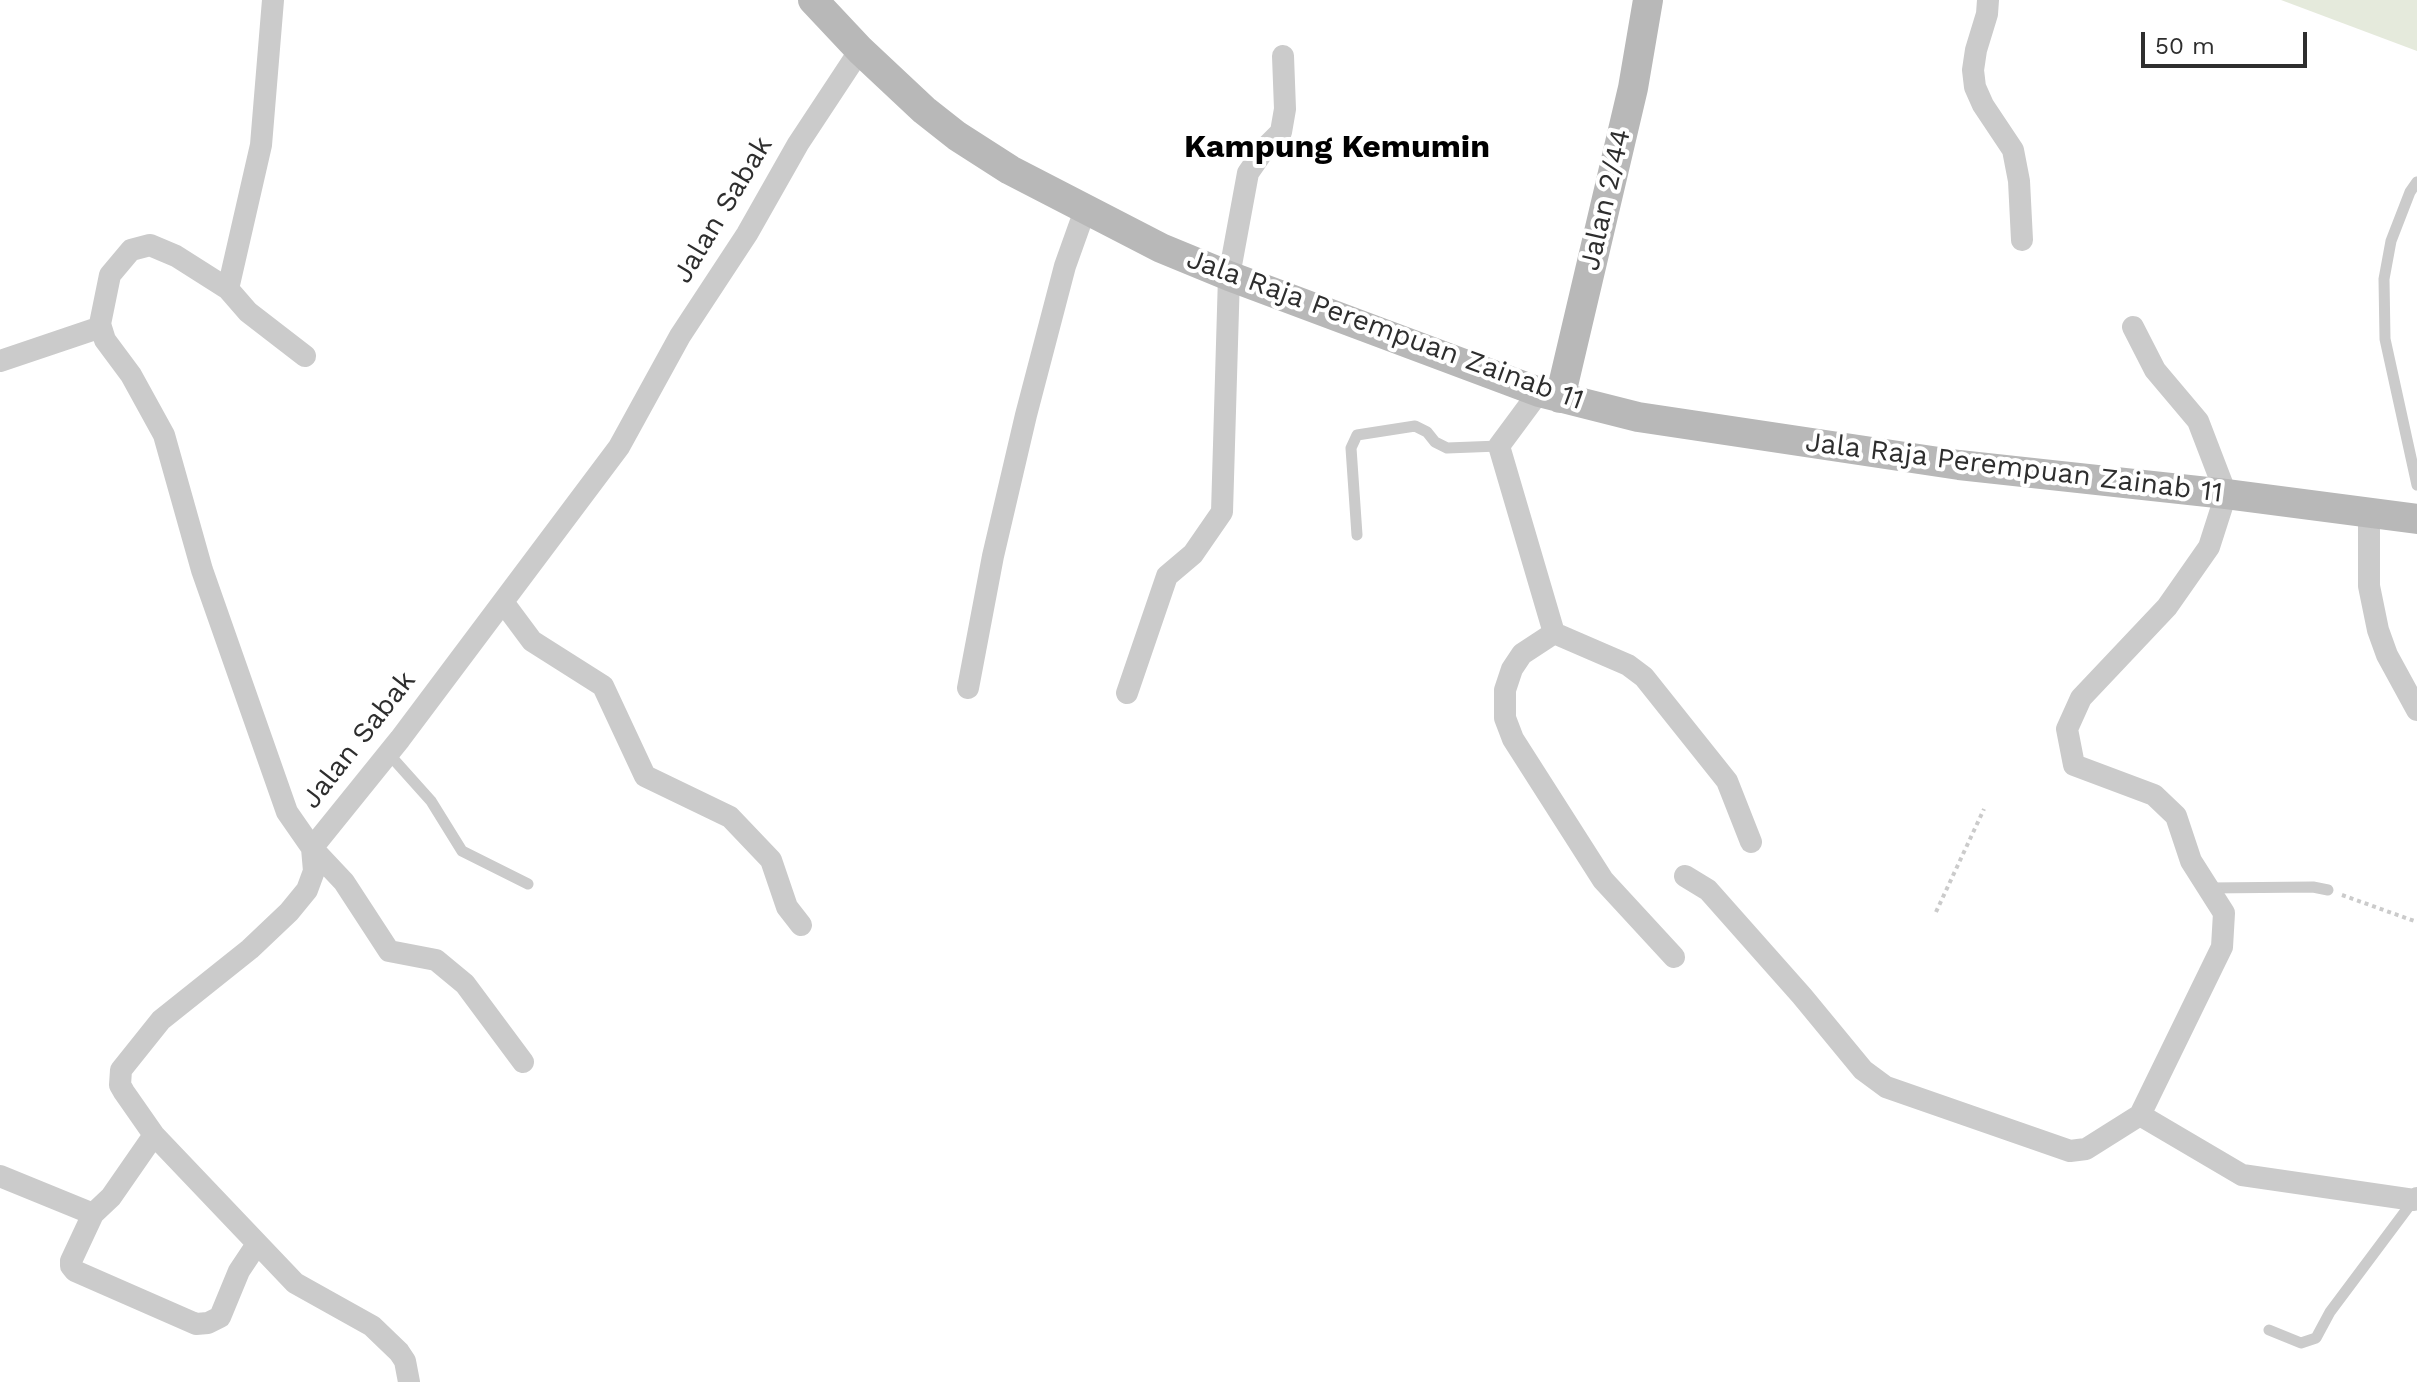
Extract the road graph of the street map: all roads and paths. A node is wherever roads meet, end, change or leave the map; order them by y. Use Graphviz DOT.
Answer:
graph roads {
  1 [pos="273,0"];
  2 [pos="813,0"];
  3 [pos="1648,0"];
  4 [pos="1988,0"];
  5 [pos="860,50"];
  6 [pos="1283,56"];
  7 [pos="2417,182"];
  8 [pos="1085,210"];
  9 [pos="2022,240"];
  10 [pos="1229,276"];
  11 [pos="228,289"];
  12 [pos="101,327"];
  13 [pos="2133,327"];
  14 [pos="305,356"];
  15 [pos="0,361"];
  16 [pos="1549,395"];
  17 [pos="1499,446"];
  18 [pos="2417,485"];
  19 [pos="2226,494"];
  20 [pos="2369,512"];
  21 [pos="2417,519"];
  22 [pos="1357,535"];
  23 [pos="503,602"];
  24 [pos="1554,633"];
  25 [pos="968,688"];
  26 [pos="1127,693"];
  27 [pos="2417,710"];
  28 [pos="388,753"];
  29 [pos="1984,809"];
  30 [pos="1751,842"];
  31 [pos="312,848"];
  32 [pos="1685,876"];
  33 [pos="528,884"];
  34 [pos="2209,888"];
  35 [pos="2328,890"];
  36 [pos="1936,912"];
  37 [pos="2417,922"];
  38 [pos="801,925"];
  39 [pos="1674,957"];
  40 [pos="523,1062"];
  41 [pos="2140,1115"];
  42 [pos="154,1135"];
  43 [pos="0,1176"];
  44 [pos="2415,1199"];
  45 [pos="93,1214"];
  46 [pos="257,1244"];
  47 [pos="2269,1330"];
  48 [pos="409,1382"];
  1 -- 11 [label="street"];
  2 -- 5 [label="main road, Jala Raja Perempuan Zainab 11"];
  3 -- 16 [label="main road, Jalan 2/44"];
  4 -- 9 [label="street"];
  5 -- 8 [label="main road, Jala Raja Perempuan Zainab 11"];
  5 -- 23 [label="street, Jalan Sabak"];
  6 -- 10 [label="street"];
  7 -- 18 [label="lane"];
  8 -- 10 [label="main road, Jala Raja Perempuan Zainab 11"];
  8 -- 25 [label="street"];
  10 -- 16 [label="main road, Jala Raja Perempuan Zainab 11"];
  10 -- 26 [label="street"];
  11 -- 12 [label="street"];
  11 -- 14 [label="street"];
  12 -- 15 [label="street"];
  12 -- 31 [label="street"];
  13 -- 19 [label="street"];
  16 -- 17 [label="street"];
  16 -- 19 [label="main road, Jala Raja Perempuan Zainab 11"];
  17 -- 22 [label="lane"];
  17 -- 24 [label="street"];
  19 -- 20 [label="main road, Jala Raja Perempuan Zainab 11"];
  19 -- 34 [label="street"];
  20 -- 21 [label="main road, Jala Raja Perempuan Zainab 11"];
  20 -- 27 [label="street"];
  23 -- 28 [label="street, Jalan Sabak"];
  23 -- 38 [label="street"];
  24 -- 30 [label="street"];
  24 -- 39 [label="street"];
  28 -- 31 [label="street, Jalan Sabak"];
  28 -- 33 [label="lane"];
  29 -- 36 [label="path"];
  31 -- 40 [label="street"];
  31 -- 42 [label="street, Jalan Sabak"];
  32 -- 41 [label="street"];
  34 -- 35 [label="lane"];
  34 -- 41 [label="street"];
  35 -- 37 [label="path"];
  41 -- 44 [label="street"];
  42 -- 45 [label="street"];
  42 -- 46 [label="street, Jalan Sabak"];
  43 -- 45 [label="street"];
  44 -- 47 [label="lane"];
  45 -- 46 [label="street"];
  46 -- 48 [label="street, Jalan Sabak"];
}
